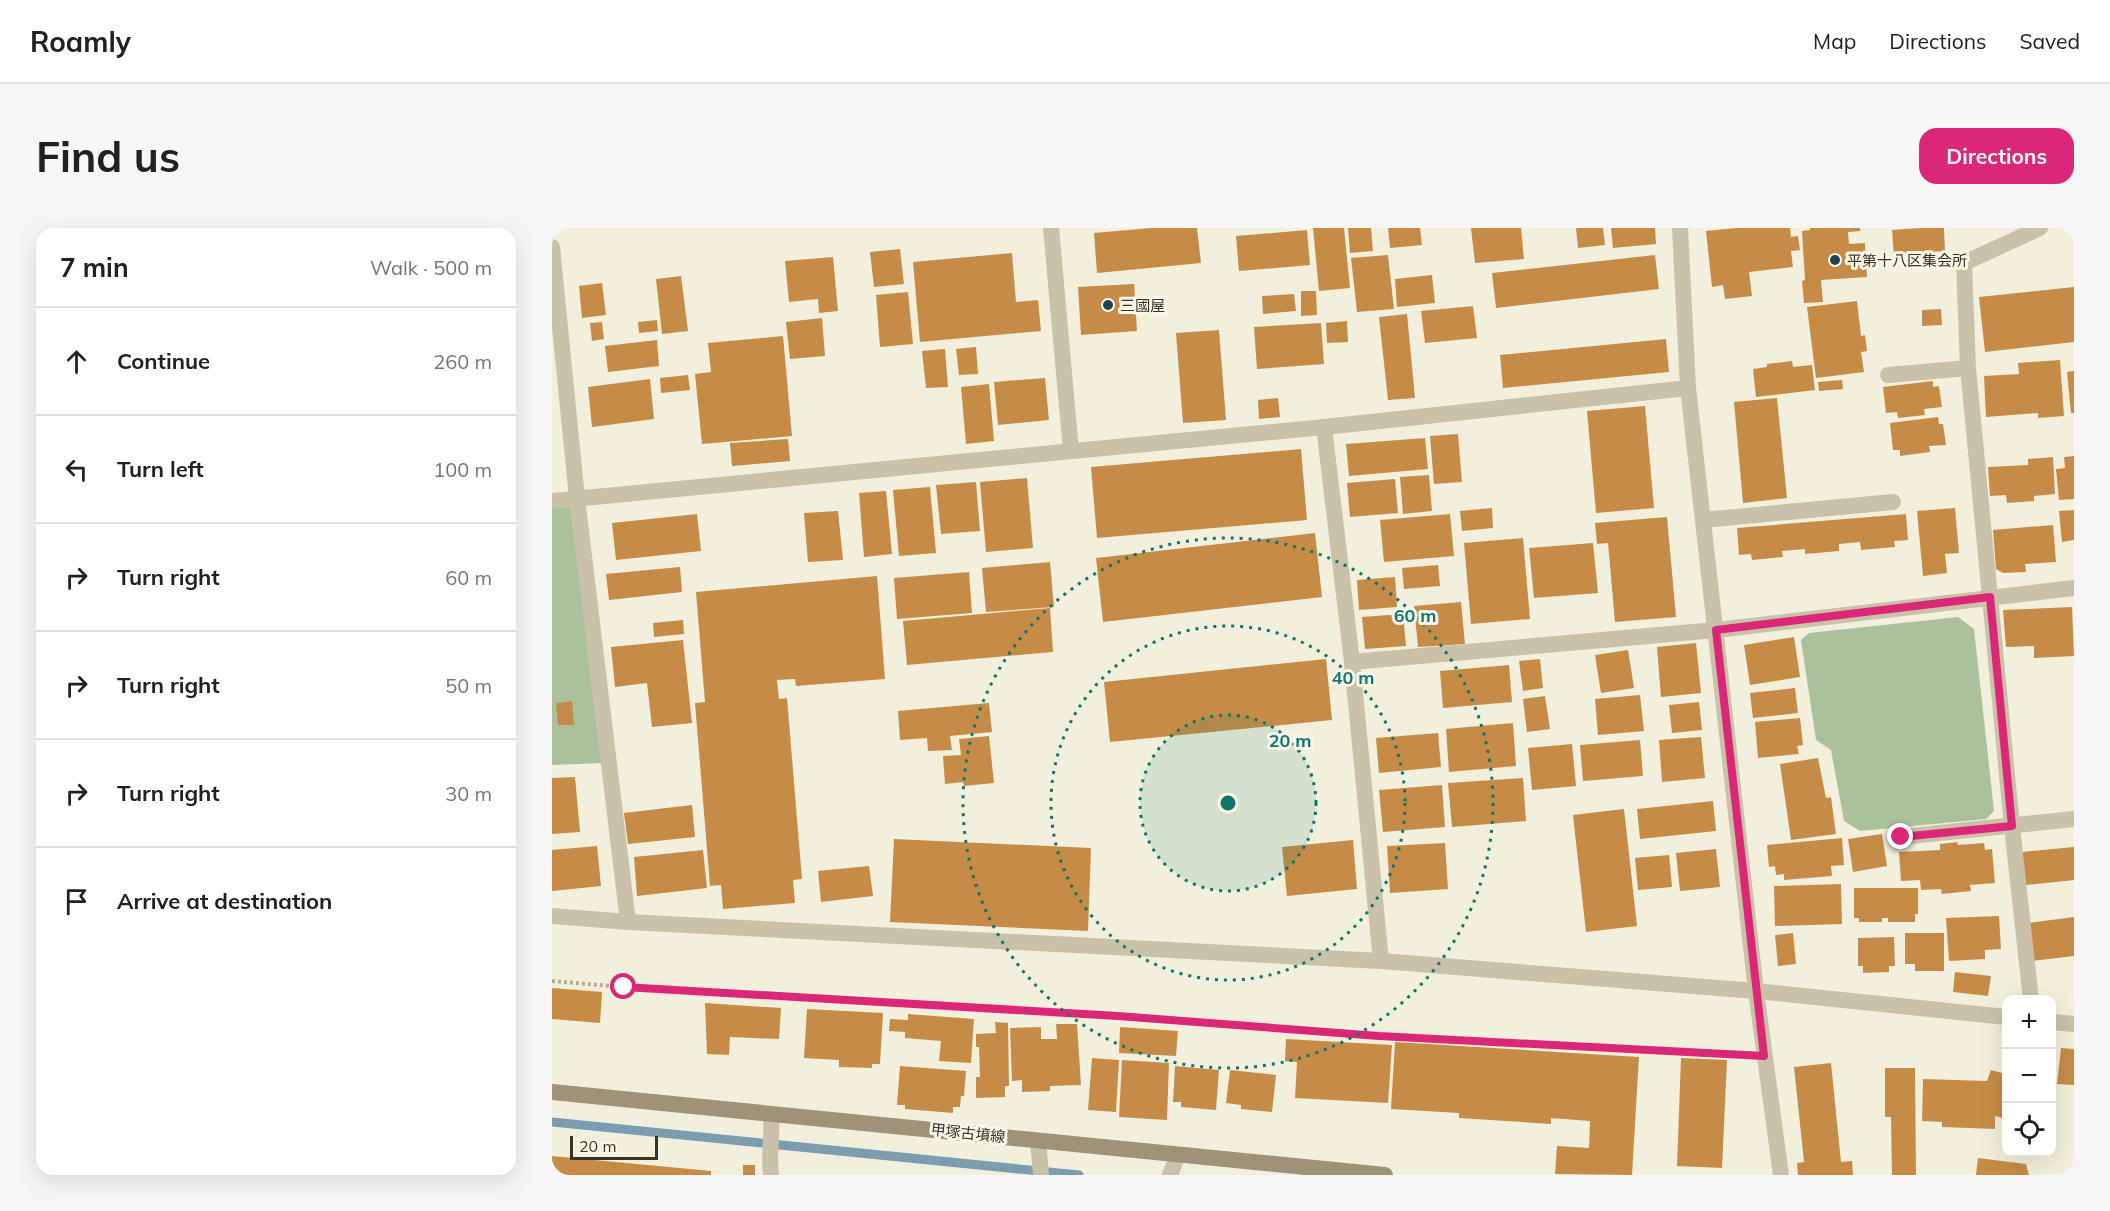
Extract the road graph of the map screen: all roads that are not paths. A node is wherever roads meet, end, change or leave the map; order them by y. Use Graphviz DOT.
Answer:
graph roads {
  1 [pos="1051,228"];
  2 [pos="1680,228"];
  3 [pos="2040,228"];
  4 [pos="552,247"];
  5 [pos="1968,368"];
  6 [pos="1888,375"];
  7 [pos="1688,388"];
  8 [pos="1324,427"];
  9 [pos="1071,451"];
  10 [pos="576,498"];
  11 [pos="552,501"];
  12 [pos="1893,502"];
  13 [pos="1703,520"];
  14 [pos="2074,588"];
  15 [pos="1990,597"];
  16 [pos="1716,630"];
  17 [pos="1352,662"];
  18 [pos="2074,819"];
  19 [pos="2012,826"];
  20 [pos="1901,837"];
  21 [pos="552,916"];
  22 [pos="628,922"];
  23 [pos="1381,961"];
  24 [pos="1756,991"];
  25 [pos="2031,995"];
  26 [pos="2002,1016"];
  27 [pos="2056,1022"];
  28 [pos="2074,1024"];
  29 [pos="552,1092"];
  30 [pos="772,1122"];
  31 [pos="1038,1140"];
  32 [pos="1178,1155"];
  33 [pos="770,1167"];
  34 [pos="1170,1174"];
  35 [pos="1041,1175"];
  36 [pos="1385,1175"];
  37 [pos="1781,1175"];
  1 -- 9 [label="street"];
  2 -- 7 [label="street"];
  3 -- 5 [label="street"];
  4 -- 10 [label="street"];
  5 -- 6 [label="street"];
  5 -- 15 [label="street"];
  7 -- 8 [label="street"];
  7 -- 13 [label="street"];
  8 -- 9 [label="street"];
  8 -- 17 [label="street"];
  9 -- 10 [label="street"];
  10 -- 11 [label="street"];
  10 -- 22 [label="street"];
  12 -- 13 [label="street"];
  13 -- 16 [label="street"];
  14 -- 15 [label="street"];
  15 -- 16 [label="street"];
  15 -- 19 [label="street"];
  16 -- 17 [label="street"];
  16 -- 24 [label="street"];
  17 -- 23 [label="street"];
  18 -- 19 [label="street"];
  19 -- 20 [label="street"];
  19 -- 25 [label="street"];
  21 -- 22 [label="street"];
  22 -- 23 [label="street"];
  23 -- 24 [label="street"];
  24 -- 26 [label="street"];
  24 -- 37 [label="street"];
  27 -- 28 [label="street"];
  29 -- 30 [label="main road, 甲塚古墳線"];
  30 -- 31 [label="main road, 甲塚古墳線"];
  30 -- 33 [label="street"];
  31 -- 32 [label="main road, 甲塚古墳線"];
  31 -- 35 [label="street"];
  32 -- 34 [label="street"];
  32 -- 36 [label="main road, 甲塚古墳線"];
}
